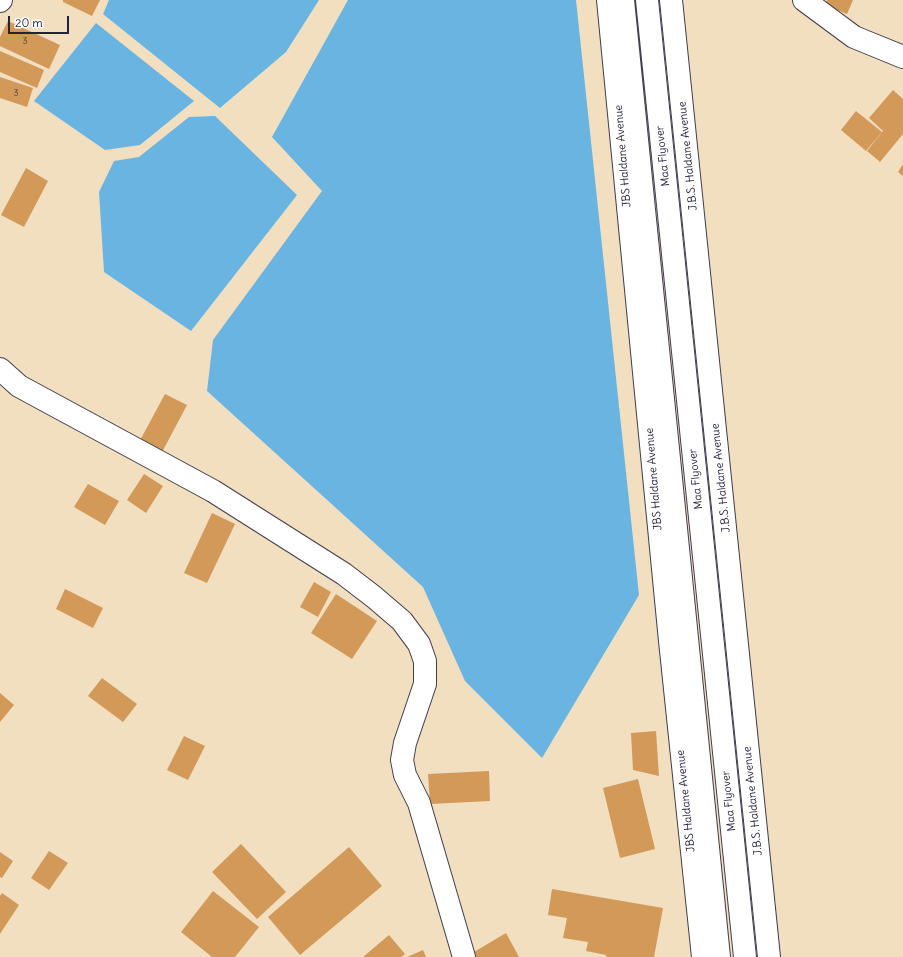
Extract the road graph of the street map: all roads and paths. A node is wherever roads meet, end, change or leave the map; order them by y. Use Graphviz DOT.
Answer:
graph roads {
  1 [pos="608,0"];
  2 [pos="623,0"];
  3 [pos="647,0"];
  4 [pos="671,0"];
  5 [pos="804,0"];
  6 [pos="903,57"];
  7 [pos="0,369"];
  8 [pos="464,957"];
  9 [pos="703,957"];
  10 [pos="719,957"];
  11 [pos="745,957"];
  12 [pos="769,957"];
  1 -- 9 [label="main road, JBS Haldane Avenue"];
  2 -- 10 [label="main road"];
  3 -- 11 [label="main road, Maa Flyover"];
  4 -- 12 [label="main road, J.B.S. Haldane Avenue"];
  5 -- 6 [label="main road"];
  7 -- 8 [label="main road"];
}
